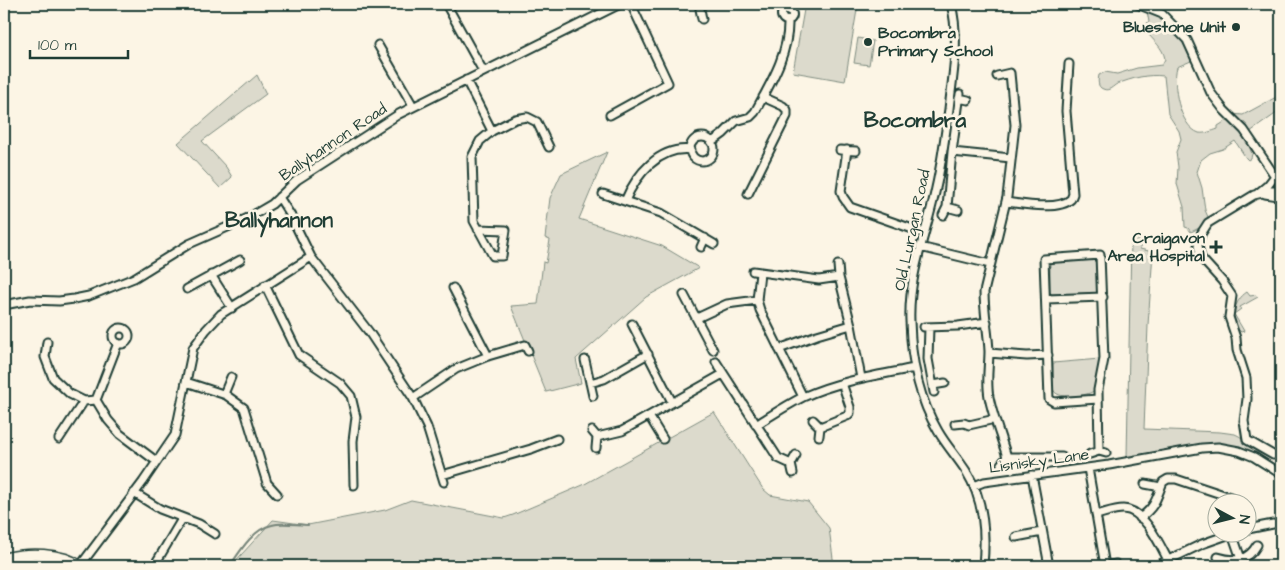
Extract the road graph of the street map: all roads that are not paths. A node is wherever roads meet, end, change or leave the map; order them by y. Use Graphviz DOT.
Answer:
graph roads {
  1 [pos="446,4"];
  2 [pos="620,4"];
  3 [pos="631,4"];
  4 [pos="699,4"];
  5 [pos="951,4"];
  6 [pos="1137,4"];
  7 [pos="785,7"];
  8 [pos="702,19"];
  9 [pos="378,46"];
  10 [pos="1069,64"];
  11 [pos="483,71"];
  12 [pos="997,76"];
  13 [pos="466,80"];
  14 [pos="763,97"];
  15 [pos="968,100"];
  16 [pos="413,106"];
  17 [pos="610,115"];
  18 [pos="492,131"];
  19 [pos="712,142"];
  20 [pos="549,147"];
  21 [pos="690,150"];
  22 [pos="856,150"];
  23 [pos="952,152"];
  24 [pos="1011,158"];
  25 [pos="1278,178"];
  26 [pos="1281,190"];
  27 [pos="603,194"];
  28 [pos="748,194"];
  29 [pos="1260,194"];
  30 [pos="1281,195"];
  31 [pos="279,197"];
  32 [pos="625,201"];
  33 [pos="1006,202"];
  34 [pos="947,207"];
  35 [pos="958,210"];
  36 [pos="943,215"];
  37 [pos="478,229"];
  38 [pos="924,233"];
  39 [pos="705,238"];
  40 [pos="714,244"];
  41 [pos="700,247"];
  42 [pos="920,247"];
  43 [pos="311,257"];
  44 [pos="240,260"];
  45 [pos="990,264"];
  46 [pos="838,265"];
  47 [pos="211,275"];
  48 [pos="839,277"];
  49 [pos="265,285"];
  50 [pos="453,288"];
  51 [pos="186,289"];
  52 [pos="684,295"];
  53 [pos="1102,297"];
  54 [pos="1046,299"];
  55 [pos="757,300"];
  56 [pos="4,305"];
  57 [pos="232,308"];
  58 [pos="697,318"];
  59 [pos="986,322"];
  60 [pos="632,324"];
  61 [pos="851,326"];
  62 [pos="47,342"];
  63 [pos="118,343"];
  64 [pos="779,349"];
  65 [pos="713,350"];
  66 [pos="528,351"];
  67 [pos="989,353"];
  68 [pos="648,354"];
  69 [pos="488,356"];
  70 [pos="1048,356"];
  71 [pos="585,360"];
  72 [pos="716,362"];
  73 [pos="915,368"];
  74 [pos="723,374"];
  75 [pos="232,377"];
  76 [pos="861,378"];
  77 [pos="186,382"];
  78 [pos="945,382"];
  79 [pos="590,383"];
  80 [pos="842,383"];
  81 [pos="224,394"];
  82 [pos="593,396"];
  83 [pos="803,397"];
  84 [pos="413,398"];
  85 [pos="1098,399"];
  86 [pos="96,400"];
  87 [pos="84,401"];
  88 [pos="672,402"];
  89 [pos="649,416"];
  90 [pos="995,419"];
  91 [pos="813,420"];
  92 [pos="953,423"];
  93 [pos="756,424"];
  94 [pos="820,427"];
  95 [pos="592,430"];
  96 [pos="819,436"];
  97 [pos="59,438"];
  98 [pos="597,438"];
  99 [pos="663,439"];
  100 [pos="596,448"];
  101 [pos="554,449"];
  102 [pos="1090,454"];
  103 [pos="796,455"];
  104 [pos="1058,455"];
  105 [pos="1273,455"];
  106 [pos="1007,457"];
  107 [pos="156,461"];
  108 [pos="791,464"];
  109 [pos="1001,464"];
  110 [pos="1088,468"];
  111 [pos="793,473"];
  112 [pos="1281,474"];
  113 [pos="1032,475"];
  114 [pos="1145,484"];
  115 [pos="354,485"];
  116 [pos="974,486"];
  117 [pos="1161,487"];
  118 [pos="1215,492"];
  119 [pos="134,494"];
  120 [pos="277,494"];
  121 [pos="1096,514"];
  122 [pos="1140,518"];
  123 [pos="182,519"];
  124 [pos="1272,524"];
  125 [pos="1258,527"];
  126 [pos="1042,532"];
  127 [pos="215,534"];
  128 [pos="1016,537"];
  129 [pos="1208,542"];
  130 [pos="1236,542"];
  131 [pos="1257,545"];
  132 [pos="1218,556"];
  133 [pos="4,558"];
  134 [pos="1241,559"];
  135 [pos="1168,560"];
  136 [pos="1116,564"];
  137 [pos="80,566"];
  138 [pos="154,566"];
  139 [pos="982,566"];
  140 [pos="1049,566"];
  141 [pos="1105,566"];
  142 [pos="1156,566"];
  1 -- 11 [label="street"];
  2 -- 11 [label="street, Ballyhannon Road"];
  3 -- 17 [label="street"];
  4 -- 8 [label="street"];
  5 -- 38 [label="street, Old Lurgan Road"];
  6 -- 25 [label="street"];
  7 -- 14 [label="street"];
  9 -- 16 [label="street"];
  10 -- 33 [label="street"];
  11 -- 13 [label="street, Ballyhannon Road"];
  12 -- 24 [label="street"];
  13 -- 16 [label="street, Ballyhannon Road"];
  13 -- 18 [label="street"];
  14 -- 19 [label="street"];
  14 -- 28 [label="street"];
  15 -- 23 [label="street"];
  16 -- 31 [label="street, Ballyhannon Road"];
  18 -- 20 [label="street"];
  18 -- 37 [label="street"];
  19 -- 21 [label="street"];
  19 -- 21 [label="street"];
  21 -- 32 [label="street"];
  22 -- 38 [label="street"];
  23 -- 24 [label="street"];
  23 -- 34 [label="street"];
  24 -- 33 [label="street"];
  25 -- 29 [label="street"];
  26 -- 29 [label="street"];
  27 -- 32 [label="street"];
  29 -- 30 [label="street"];
  29 -- 105 [label="street"];
  31 -- 43 [label="street"];
  31 -- 56 [label="street, Ballyhannon Road"];
  32 -- 39 [label="street"];
  33 -- 45 [label="street"];
  34 -- 35 [label="street"];
  34 -- 36 [label="street"];
  37 -- 37 [label="street"];
  38 -- 42 [label="street, Old Lurgan Road"];
  39 -- 40 [label="street"];
  39 -- 41 [label="street"];
  42 -- 45 [label="street"];
  42 -- 73 [label="street, Old Lurgan Road"];
  43 -- 49 [label="street"];
  43 -- 84 [label="street"];
  44 -- 47 [label="street"];
  45 -- 59 [label="street"];
  46 -- 48 [label="street"];
  47 -- 51 [label="street"];
  47 -- 57 [label="street"];
  48 -- 55 [label="street"];
  48 -- 61 [label="street"];
  49 -- 57 [label="street"];
  49 -- 115 [label="street"];
  50 -- 69 [label="street"];
  52 -- 58 [label="street"];
  53 -- 54 [label="street"];
  53 -- 54 [label="street"];
  53 -- 85 [label="street"];
  54 -- 70 [label="street"];
  55 -- 58 [label="street"];
  55 -- 64 [label="street"];
  57 -- 77 [label="street"];
  58 -- 65 [label="street"];
  59 -- 67 [label="street"];
  59 -- 78 [label="street"];
  60 -- 68 [label="street"];
  61 -- 64 [label="street"];
  61 -- 76 [label="street"];
  62 -- 87 [label="street"];
  63 -- 86 [label="street"];
  64 -- 83 [label="street"];
  66 -- 69 [label="street"];
  67 -- 70 [label="street"];
  67 -- 90 [label="street"];
  68 -- 79 [label="street"];
  68 -- 88 [label="street"];
  69 -- 84 [label="street"];
  70 -- 85 [label="street"];
  71 -- 79 [label="street"];
  72 -- 74 [label="street"];
  73 -- 76 [label="street"];
  73 -- 116 [label="street, Old Lurgan Road"];
  74 -- 88 [label="street"];
  74 -- 93 [label="street"];
  75 -- 81 [label="street"];
  76 -- 80 [label="street"];
  77 -- 81 [label="street"];
  77 -- 107 [label="street"];
  79 -- 82 [label="street"];
  80 -- 83 [label="street"];
  80 -- 94 [label="street"];
  81 -- 120 [label="street"];
  83 -- 93 [label="street"];
  84 -- 101 [label="street"];
  85 -- 102 [label="street"];
  86 -- 87 [label="street"];
  86 -- 107 [label="street"];
  87 -- 97 [label="street"];
  88 -- 89 [label="street"];
  89 -- 98 [label="street"];
  89 -- 99 [label="street"];
  90 -- 92 [label="street"];
  90 -- 106 [label="street"];
  91 -- 94 [label="street"];
  93 -- 108 [label="street"];
  94 -- 96 [label="street"];
  95 -- 98 [label="street"];
  98 -- 100 [label="street"];
  103 -- 108 [label="street"];
  104 -- 106 [label="street"];
  106 -- 109 [label="street"];
  107 -- 119 [label="street"];
  108 -- 111 [label="street"];
  110 -- 112 [label="street, Lisnisky Lane"];
  110 -- 113 [label="street, Lisnisky Lane"];
  110 -- 121 [label="street"];
  113 -- 116 [label="street, Lisnisky Lane"];
  113 -- 126 [label="street"];
  114 -- 117 [label="street"];
  116 -- 139 [label="street, Old Lurgan Road"];
  117 -- 118 [label="street"];
  117 -- 122 [label="street"];
  119 -- 123 [label="street"];
  119 -- 137 [label="street"];
  121 -- 122 [label="street"];
  121 -- 141 [label="street"];
  122 -- 135 [label="street"];
  123 -- 127 [label="street"];
  123 -- 138 [label="street"];
  124 -- 125 [label="street"];
  126 -- 128 [label="street"];
  126 -- 140 [label="street"];
  129 -- 135 [label="street"];
  130 -- 134 [label="street"];
  131 -- 134 [label="street"];
  132 -- 134 [label="street"];
  133 -- 137 [label="main road"];
  135 -- 142 [label="street"];
  136 -- 141 [label="street"];
}
